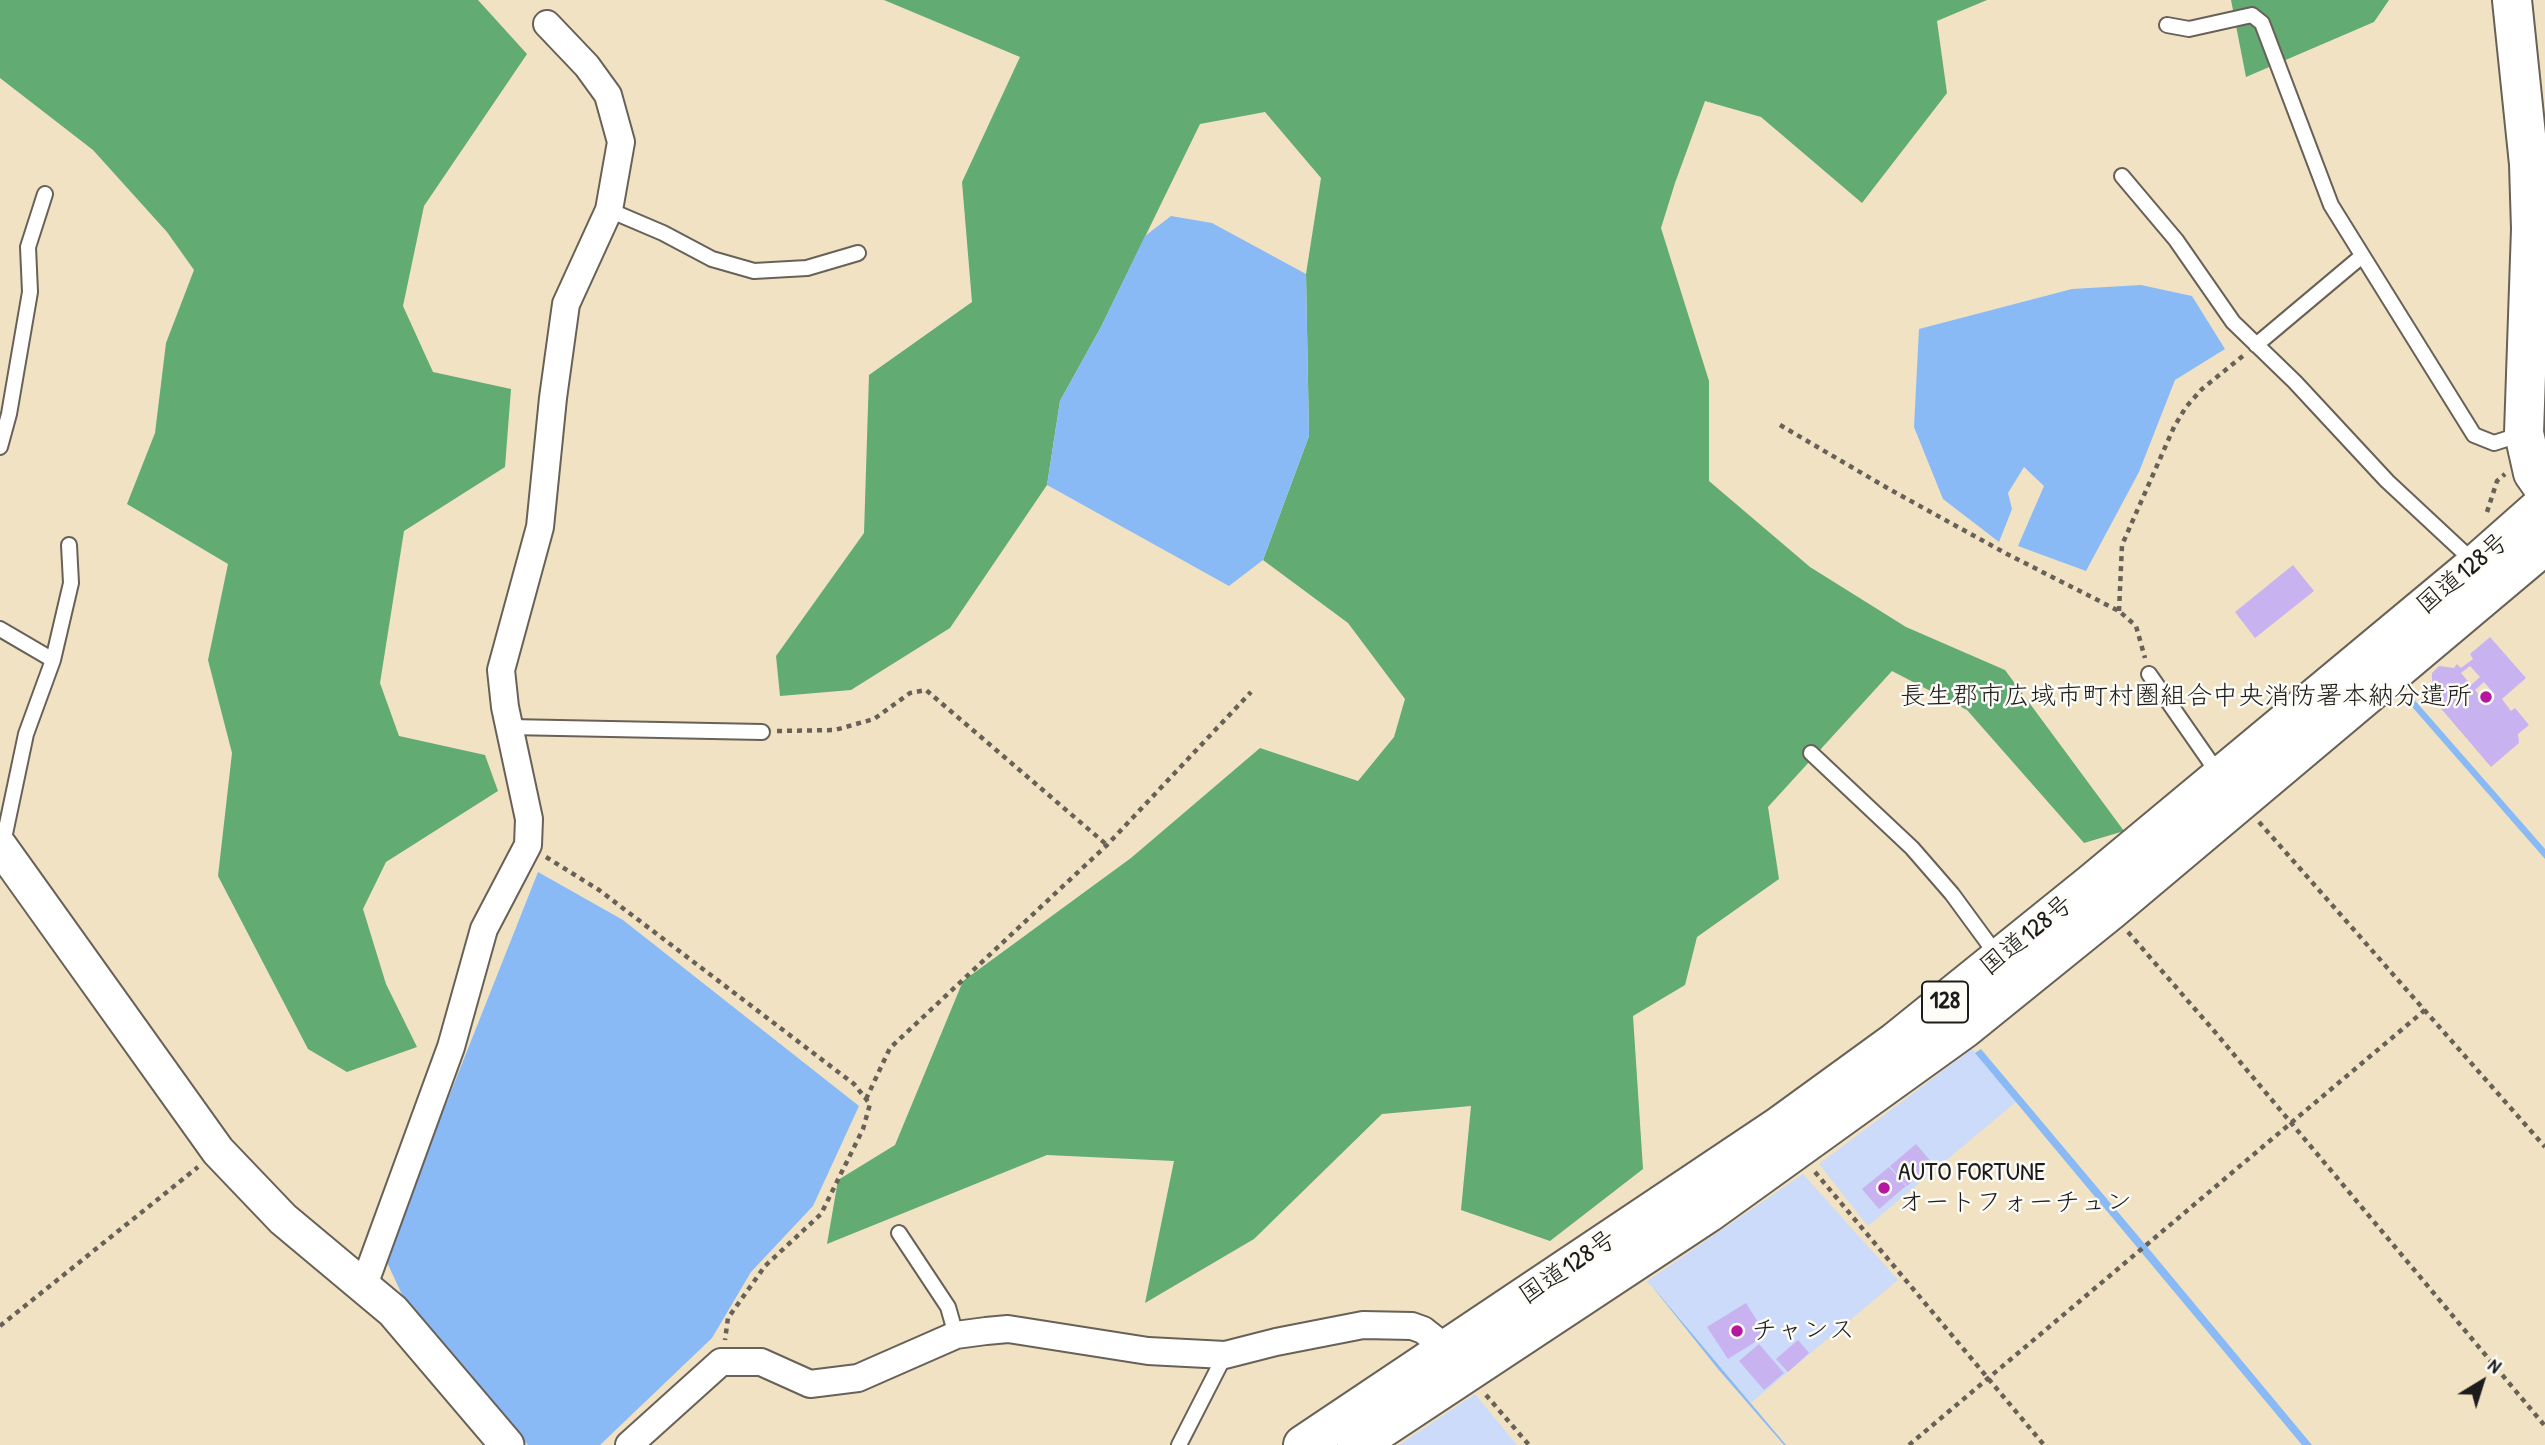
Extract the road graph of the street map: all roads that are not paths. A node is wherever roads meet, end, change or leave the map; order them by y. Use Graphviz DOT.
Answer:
graph roads {
  1 [pos="2512,0"];
  2 [pos="547,24"];
  3 [pos="2167,25"];
  4 [pos="2122,176"];
  5 [pos="45,194"];
  6 [pos="609,210"];
  7 [pos="858,253"];
  8 [pos="2362,256"];
  9 [pos="2256,345"];
  10 [pos="2526,445"];
  11 [pos="0,447"];
  12 [pos="2545,490"];
  13 [pos="2545,503"];
  14 [pos="69,545"];
  15 [pos="2545,545"];
  16 [pos="2469,558"];
  17 [pos="0,629"];
  18 [pos="53,660"];
  19 [pos="2149,674"];
  20 [pos="509,727"];
  21 [pos="762,732"];
  22 [pos="1811,753"];
  23 [pos="2231,788"];
  24 [pos="1,847"];
  25 [pos="2009,971"];
  26 [pos="899,1233"];
  27 [pos="364,1285"];
  28 [pos="956,1335"];
  29 [pos="1447,1349"];
  30 [pos="1225,1355"];
  31 [pos="499,1442"];
  32 [pos="629,1445"];
  33 [pos="1179,1445"];
  34 [pos="1303,1445"];
  35 [pos="1357,1445"];
  1 -- 10 [label="main road"];
  2 -- 6 [label="street"];
  3 -- 8 [label="lane"];
  4 -- 9 [label="lane"];
  5 -- 11 [label="lane"];
  6 -- 7 [label="lane"];
  6 -- 20 [label="street"];
  8 -- 9 [label="lane"];
  8 -- 10 [label="lane"];
  9 -- 16 [label="lane"];
  10 -- 12 [label="main road"];
  13 -- 16 [label="main road, 国道128号 / 128"];
  14 -- 18 [label="lane"];
  15 -- 23 [label="main road, 国道128号 / 128"];
  16 -- 23 [label="main road, 国道128号 / 128"];
  17 -- 18 [label="lane"];
  18 -- 24 [label="lane"];
  19 -- 23 [label="lane"];
  20 -- 21 [label="lane"];
  20 -- 27 [label="street"];
  22 -- 25 [label="lane"];
  23 -- 25 [label="main road, 国道128号 / 128"];
  23 -- 25 [label="main road, 国道128号 / 128"];
  24 -- 27 [label="street"];
  25 -- 29 [label="main road, 国道128号 / 128"];
  25 -- 35 [label="main road, 国道128号 / 128"];
  26 -- 28 [label="lane"];
  27 -- 31 [label="street"];
  28 -- 30 [label="street"];
  28 -- 32 [label="street"];
  29 -- 30 [label="street"];
  29 -- 34 [label="main road, 国道128号 / 128"];
  30 -- 33 [label="lane"];
}
